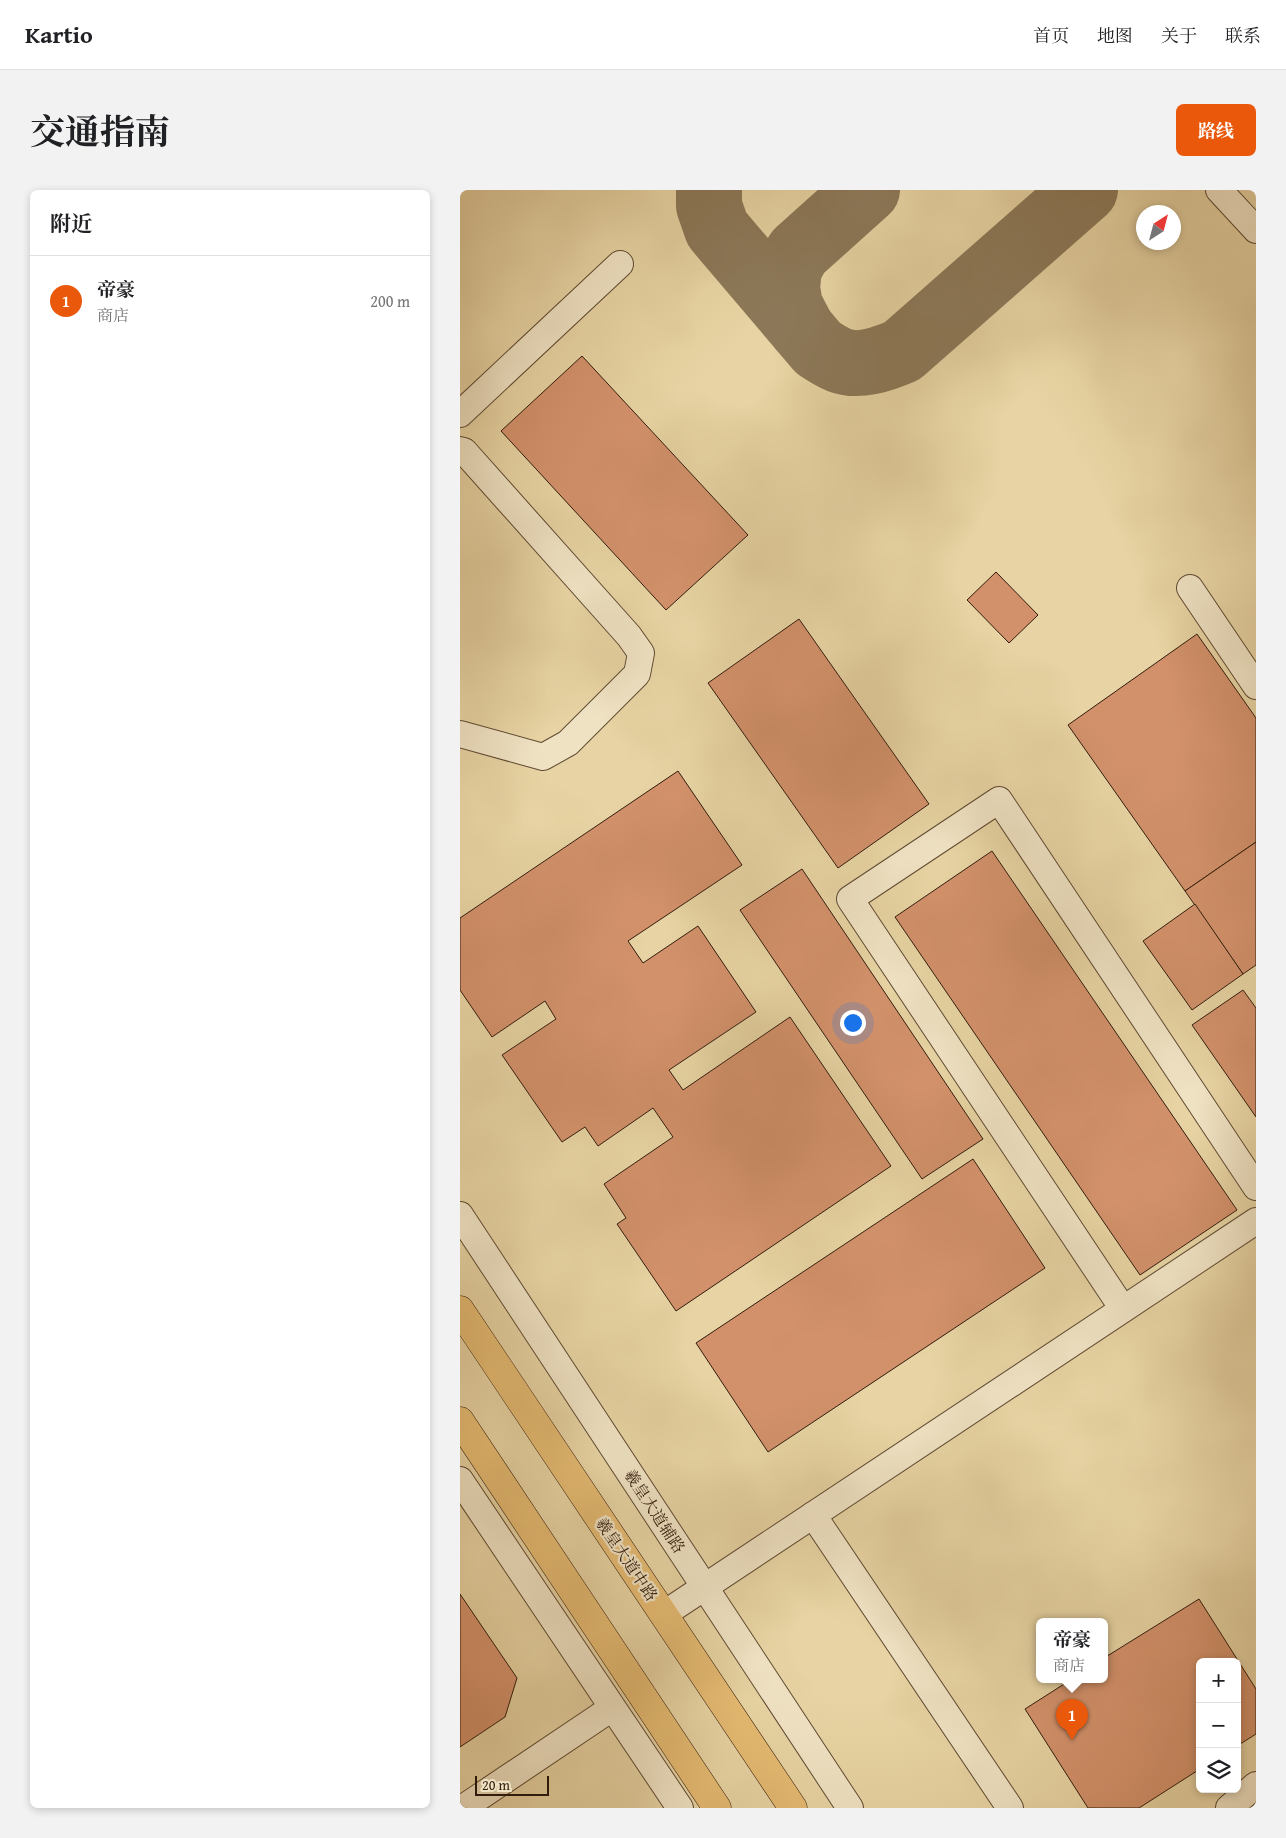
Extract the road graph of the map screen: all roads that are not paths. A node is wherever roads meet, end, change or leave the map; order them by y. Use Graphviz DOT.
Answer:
graph roads {
  1 [pos="1219,190"];
  2 [pos="1256,230"];
  3 [pos="620,264"];
  4 [pos="460,414"];
  5 [pos="461,449"];
  6 [pos="1190,588"];
  7 [pos="1256,686"];
  8 [pos="460,734"];
  9 [pos="1256,1187"];
  10 [pos="460,1215"];
  11 [pos="1256,1222"];
  12 [pos="1123,1309"];
  13 [pos="460,1310"];
  14 [pos="460,1421"];
  15 [pos="460,1480"];
  16 [pos="812,1514"];
  17 [pos="704,1586"];
  18 [pos="664,1614"];
  19 [pos="612,1708"];
  20 [pos="1256,1785"];
  21 [pos="463,1808"];
  22 [pos="680,1808"];
  23 [pos="716,1808"];
  24 [pos="794,1808"];
  25 [pos="850,1808"];
  26 [pos="1010,1808"];
  27 [pos="1230,1808"];
  1 -- 2 [label="street"];
  3 -- 4 [label="street"];
  5 -- 8 [label="street"];
  6 -- 7 [label="street"];
  9 -- 12 [label="street"];
  10 -- 17 [label="street, 羲皇大道辅路"];
  11 -- 12 [label="street"];
  12 -- 16 [label="street"];
  13 -- 18 [label="main road, 羲皇大道中路"];
  14 -- 23 [label="main road"];
  15 -- 19 [label="street"];
  16 -- 17 [label="street"];
  16 -- 26 [label="street"];
  17 -- 18 [label="street"];
  17 -- 25 [label="street, 羲皇大道辅路"];
  18 -- 24 [label="main road, 羲皇大道中路"];
  19 -- 21 [label="street"];
  19 -- 22 [label="street"];
  20 -- 27 [label="street"];
}
